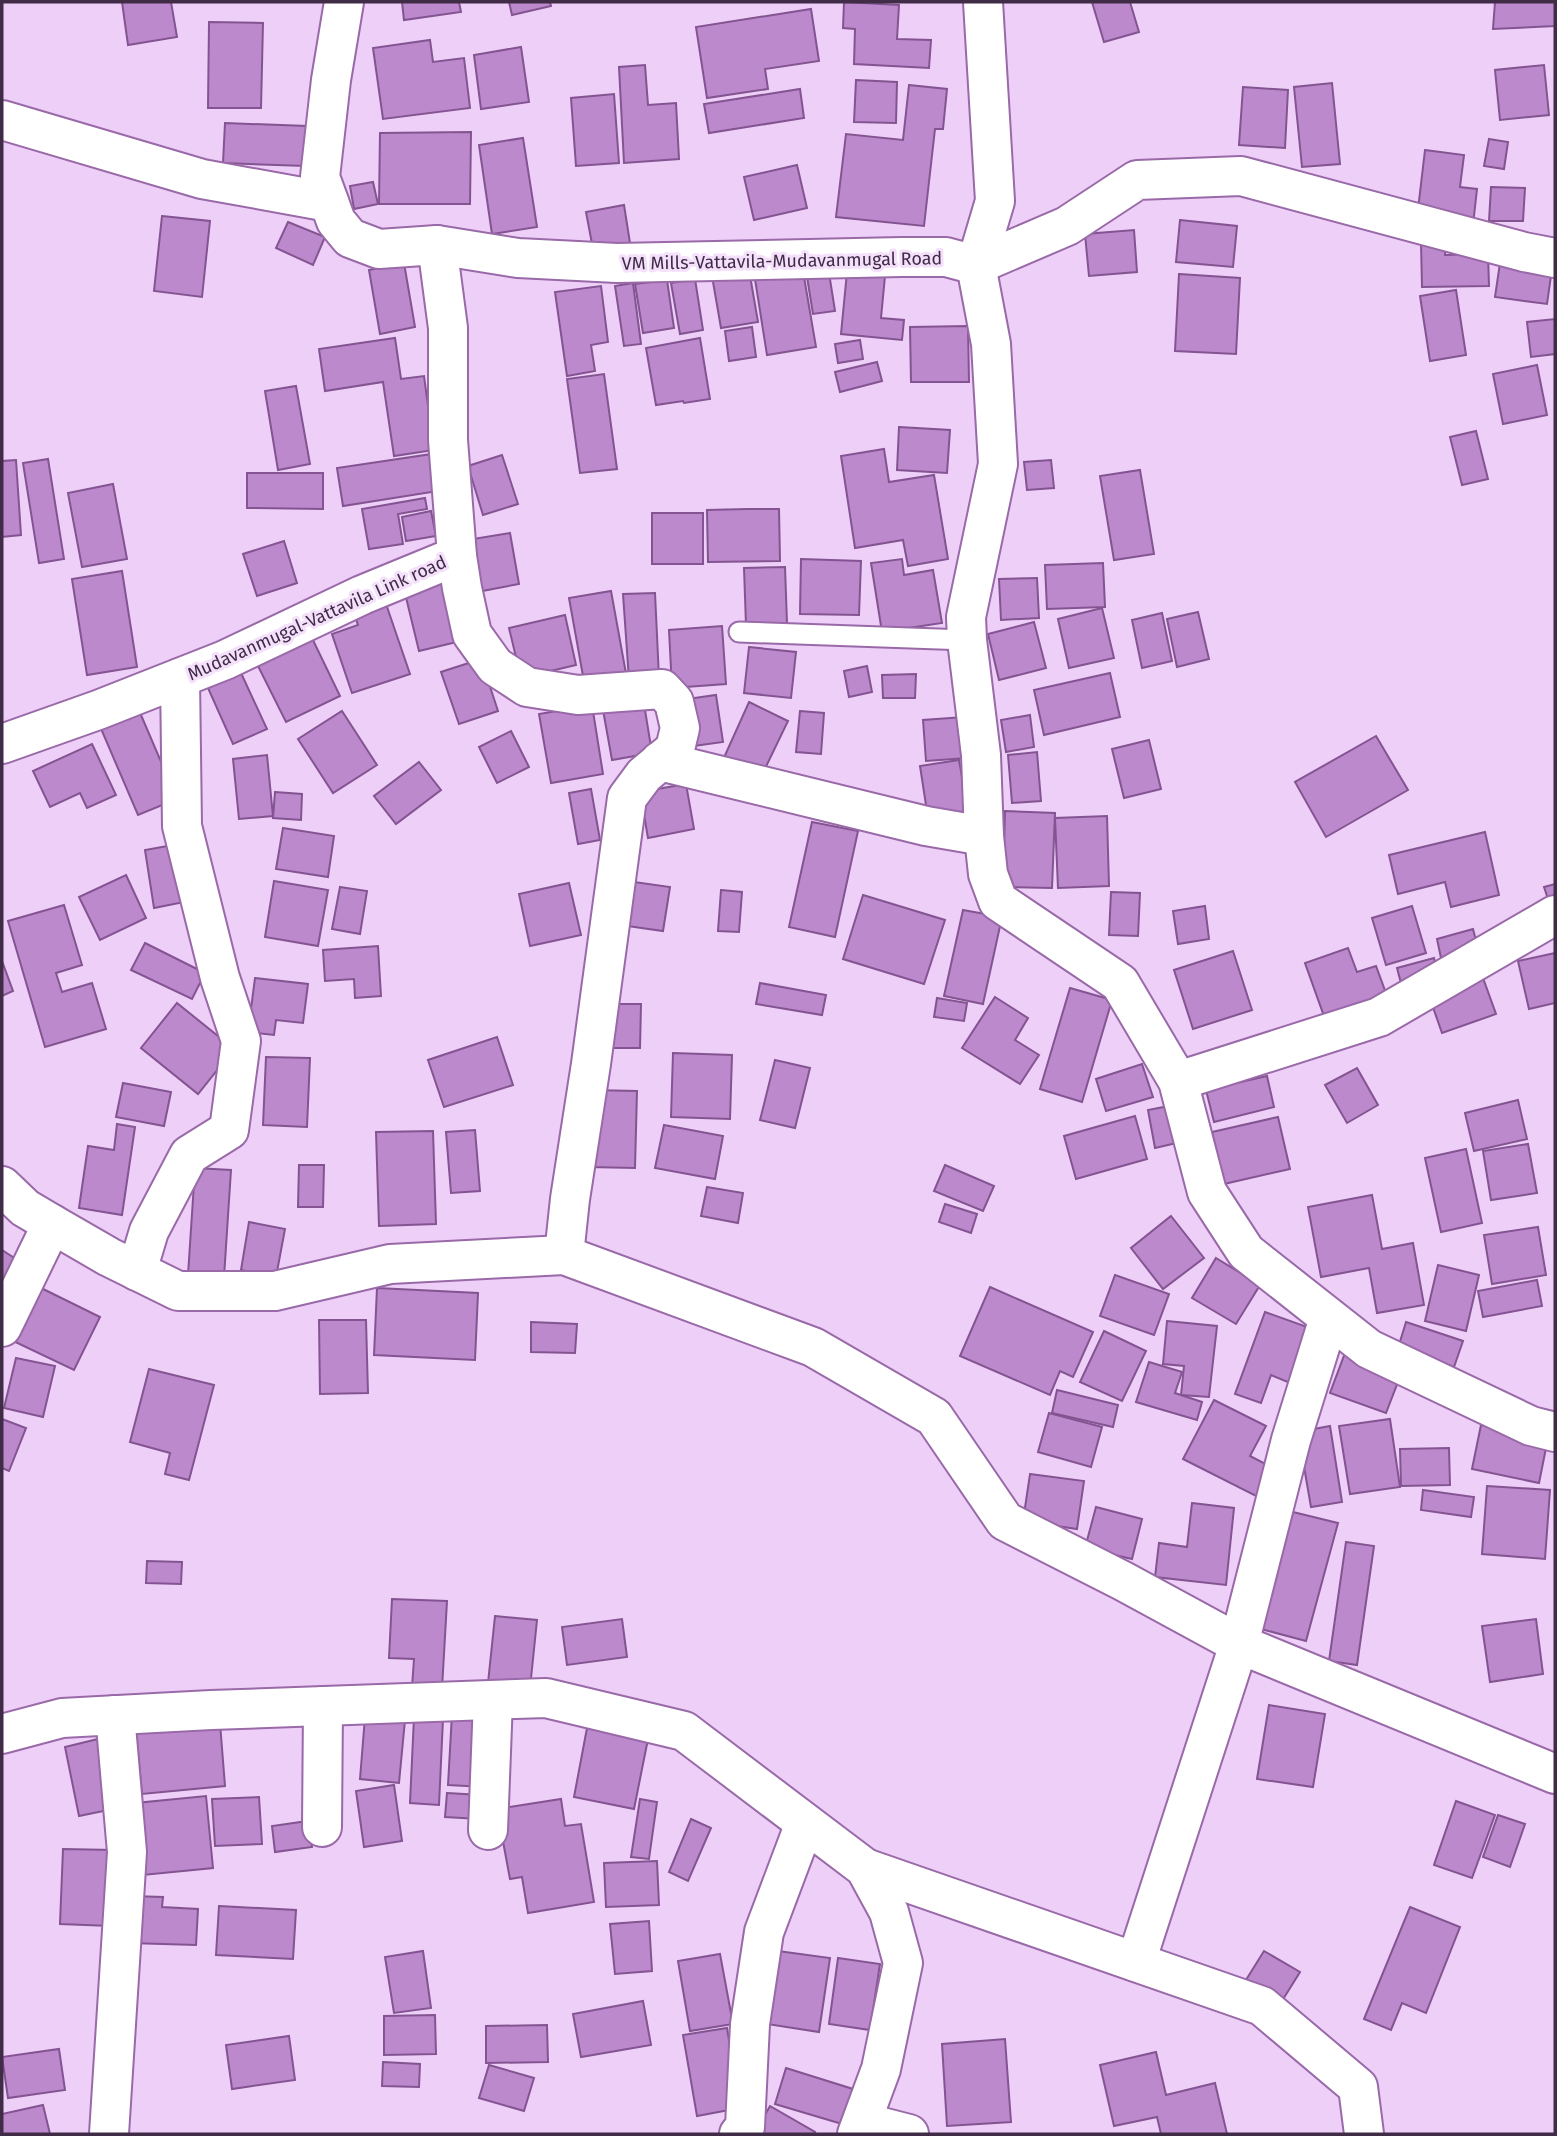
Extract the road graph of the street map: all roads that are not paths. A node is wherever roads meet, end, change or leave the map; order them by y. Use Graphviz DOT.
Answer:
graph roads {
  1 [pos="344,2"];
  2 [pos="984,2"];
  3 [pos="2,120"];
  4 [pos="329,202"];
  5 [pos="437,245"];
  6 [pos="1555,258"];
  7 [pos="976,265"];
  8 [pos="457,556"];
  9 [pos="738,632"];
  10 [pos="967,640"];
  11 [pos="180,678"];
  12 [pos="2,744"];
  13 [pos="660,761"];
  14 [pos="984,836"];
  15 [pos="1555,915"];
  16 [pos="1178,1081"];
  17 [pos="2,1186"];
  18 [pos="52,1224"];
  19 [pos="564,1255"];
  20 [pos="137,1271"];
  21 [pos="1329,1318"];
  22 [pos="2,1327"];
  23 [pos="1555,1432"];
  24 [pos="1239,1644"];
  25 [pos="493,1700"];
  26 [pos="323,1706"];
  27 [pos="115,1715"];
  28 [pos="2,1734"];
  29 [pos="1555,1774"];
  30 [pos="805,1823"];
  31 [pos="322,1827"];
  32 [pos="488,1830"];
  33 [pos="865,1868"];
  34 [pos="1136,1962"];
  35 [pos="860,2128"];
  36 [pos="109,2134"];
  37 [pos="739,2134"];
  38 [pos="909,2134"];
  39 [pos="1364,2134"];
  1 -- 4 [label="street, VM Mills-Vattavila-Mudavanmugal Road"];
  2 -- 7 [label="street"];
  3 -- 4 [label="street"];
  4 -- 5 [label="street, VM Mills-Vattavila-Mudavanmugal Road"];
  5 -- 7 [label="street, VM Mills-Vattavila-Mudavanmugal Road"];
  5 -- 8 [label="street, Mudavanmugal-Vattavila Link road"];
  6 -- 7 [label="street"];
  7 -- 10 [label="street"];
  8 -- 11 [label="street, Mudavanmugal-Vattavila Link road"];
  8 -- 13 [label="street"];
  9 -- 10 [label="lane"];
  10 -- 14 [label="street"];
  11 -- 12 [label="street, Mudavanmugal-Vattavila Link road"];
  11 -- 20 [label="street"];
  13 -- 14 [label="street"];
  13 -- 19 [label="street"];
  14 -- 16 [label="street"];
  15 -- 16 [label="street"];
  16 -- 21 [label="street"];
  17 -- 18 [label="street"];
  18 -- 20 [label="street"];
  18 -- 22 [label="street"];
  19 -- 20 [label="street"];
  19 -- 24 [label="street"];
  21 -- 23 [label="street"];
  21 -- 24 [label="street"];
  24 -- 29 [label="street"];
  24 -- 34 [label="street"];
  25 -- 26 [label="street"];
  25 -- 30 [label="street"];
  25 -- 32 [label="street"];
  26 -- 27 [label="street"];
  26 -- 31 [label="street"];
  27 -- 28 [label="street"];
  27 -- 36 [label="street"];
  30 -- 33 [label="street"];
  30 -- 37 [label="street"];
  33 -- 34 [label="street"];
  33 -- 35 [label="street"];
  34 -- 39 [label="street"];
  35 -- 38 [label="street"];
}
